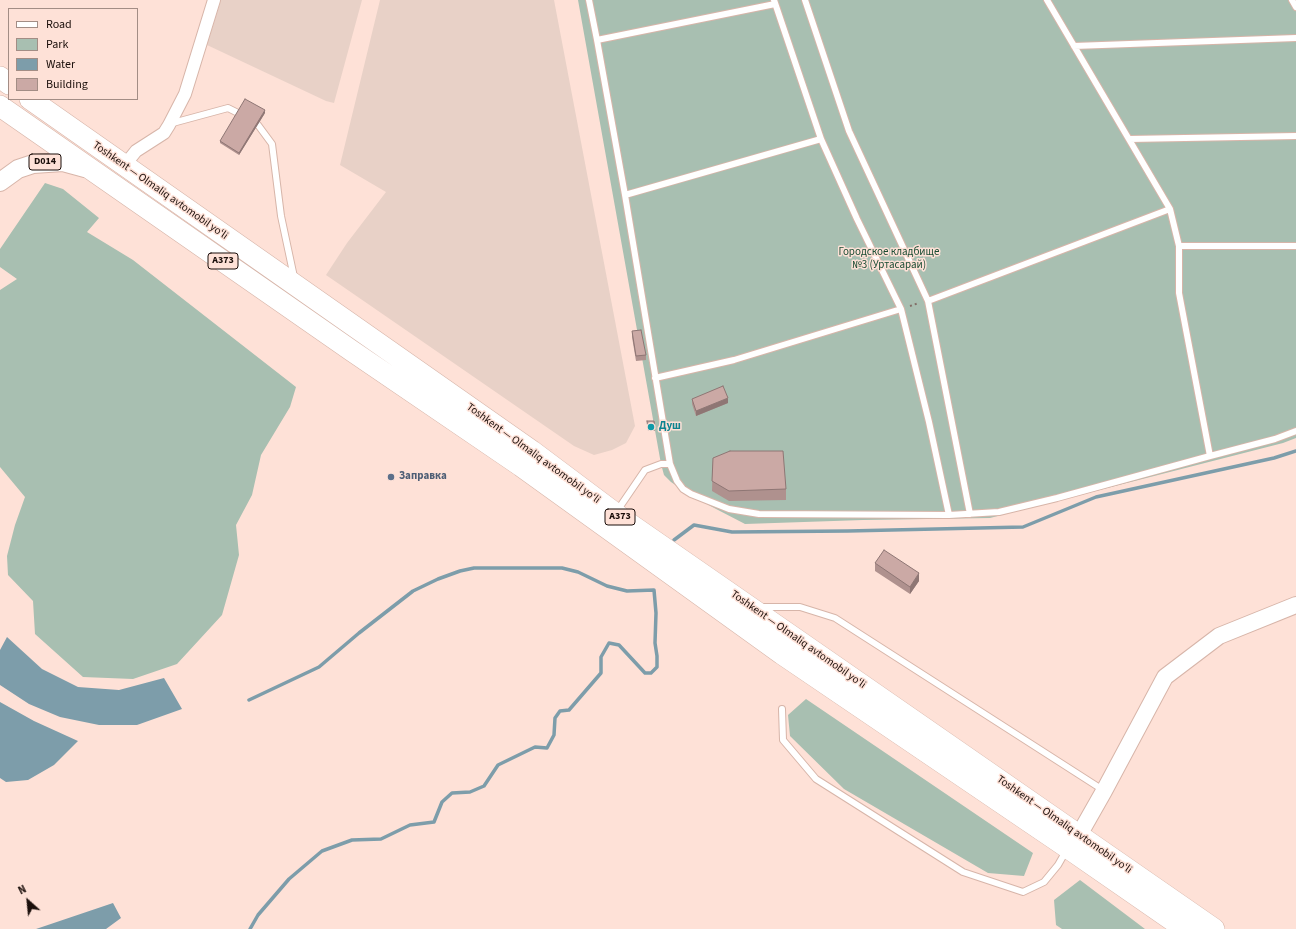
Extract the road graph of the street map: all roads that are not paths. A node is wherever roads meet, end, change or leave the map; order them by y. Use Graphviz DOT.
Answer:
graph roads {
  1 [pos="214,0"];
  2 [pos="589,0"];
  3 [pos="805,0"];
  4 [pos="1047,0"];
  5 [pos="1292,0"];
  6 [pos="774,2"];
  7 [pos="1296,7"];
  8 [pos="1296,38"];
  9 [pos="597,40"];
  10 [pos="1074,46"];
  11 [pos="0,77"];
  12 [pos="8,83"];
  13 [pos="31,100"];
  14 [pos="0,106"];
  15 [pos="238,113"];
  16 [pos="169,124"];
  17 [pos="258,125"];
  18 [pos="1296,136"];
  19 [pos="1129,139"];
  20 [pos="821,140"];
  21 [pos="124,166"];
  22 [pos="94,171"];
  23 [pos="0,182"];
  24 [pos="625,195"];
  25 [pos="1170,209"];
  26 [pos="1179,246"];
  27 [pos="1296,246"];
  28 [pos="296,287"];
  29 [pos="928,301"];
  30 [pos="901,309"];
  31 [pos="655,378"];
  32 [pos="1296,431"];
  33 [pos="1210,456"];
  34 [pos="670,464"];
  35 [pos="616,514"];
  36 [pos="970,514"];
  37 [pos="949,515"];
  38 [pos="1296,605"];
  39 [pos="750,607"];
  40 [pos="782,709"];
  41 [pos="1104,791"];
  42 [pos="1073,841"];
  43 [pos="1185,929"];
  44 [pos="1214,929"];
  1 -- 16 [label="street"];
  2 -- 9 [label="lane"];
  3 -- 29 [label="lane"];
  4 -- 10 [label="lane"];
  5 -- 7 [label="lane"];
  6 -- 9 [label="lane"];
  6 -- 20 [label="lane"];
  8 -- 10 [label="lane"];
  9 -- 24 [label="lane"];
  10 -- 19 [label="lane"];
  11 -- 12 [label="highway"];
  13 -- 21 [label="highway, Toshkent — Olmaliq avtomobil yo‘li / A373"];
  14 -- 22 [label="highway, Toshkent — Olmaliq avtomobil yo‘li / A373"];
  15 -- 16 [label="lane"];
  16 -- 21 [label="street"];
  17 -- 28 [label="lane"];
  18 -- 19 [label="lane"];
  19 -- 25 [label="lane"];
  20 -- 24 [label="lane"];
  20 -- 30 [label="lane"];
  21 -- 28 [label="highway, Toshkent — Olmaliq avtomobil yo‘li / A373"];
  22 -- 23 [label="main road, D014"];
  22 -- 42 [label="highway, Toshkent — Olmaliq avtomobil yo‘li / A373"];
  24 -- 31 [label="lane"];
  25 -- 26 [label="lane"];
  25 -- 29 [label="lane"];
  26 -- 27 [label="lane"];
  26 -- 33 [label="lane"];
  28 -- 35 [label="highway, Toshkent — Olmaliq avtomobil yo‘li / A373"];
  29 -- 36 [label="lane"];
  30 -- 31 [label="lane"];
  30 -- 37 [label="lane"];
  31 -- 34 [label="lane"];
  32 -- 33 [label="lane"];
  33 -- 36 [label="lane"];
  34 -- 35 [label="lane"];
  34 -- 37 [label="lane"];
  35 -- 39 [label="highway, Toshkent — Olmaliq avtomobil yo‘li / A373"];
  36 -- 37 [label="lane"];
  38 -- 41 [label="street"];
  39 -- 41 [label="lane"];
  39 -- 42 [label="highway, Toshkent — Olmaliq avtomobil yo‘li / A373"];
  40 -- 42 [label="lane"];
  41 -- 42 [label="street"];
  42 -- 43 [label="highway, Toshkent — Olmaliq avtomobil yo‘li / A373"];
  42 -- 44 [label="highway, Toshkent — Olmaliq avtomobil yo‘li / A373"];
}
